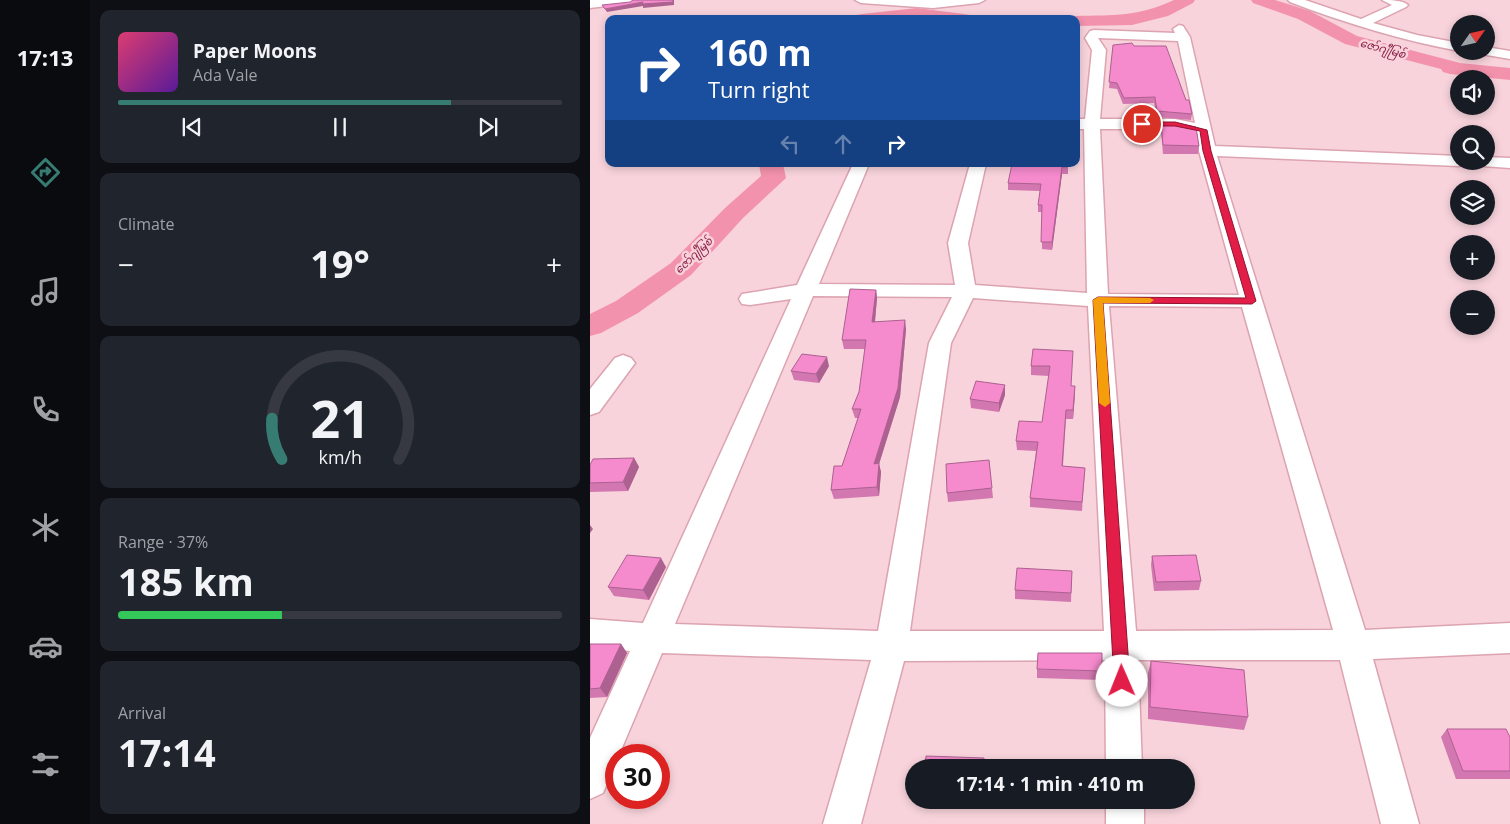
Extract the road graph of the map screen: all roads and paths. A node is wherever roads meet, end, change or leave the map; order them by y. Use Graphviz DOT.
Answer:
graph roads {
  1 [pos="631,0"];
  2 [pos="861,0"];
  3 [pos="979,0"];
  4 [pos="1294,0"];
  5 [pos="1388,0"];
  6 [pos="590,4"];
  7 [pos="1362,23"];
  8 [pos="1450,46"];
  9 [pos="1495,52"];
  10 [pos="1510,55"];
  11 [pos="1084,124"];
  12 [pos="1205,141"];
  13 [pos="1450,160"];
  14 [pos="1495,162"];
  15 [pos="1510,162"];
  16 [pos="860,167"];
  17 [pos="977,167"];
  18 [pos="806,290"];
  19 [pos="966,290"];
  20 [pos="750,299"];
  21 [pos="1098,300"];
  22 [pos="1252,301"];
  23 [pos="623,363"];
  24 [pos="590,406"];
  25 [pos="590,633"];
  26 [pos="653,638"];
  27 [pos="1510,638"];
  28 [pos="1353,645"];
  29 [pos="892,646"];
  30 [pos="1121,646"];
  31 [pos="1124,759"];
  32 [pos="590,780"];
  33 [pos="1125,809"];
  34 [pos="842,824"];
  35 [pos="1126,824"];
  36 [pos="1400,824"];
  1 -- 6 [label="street"];
  2 -- 3 [label="street"];
  4 -- 7 [label="street"];
  5 -- 7 [label="street"];
  7 -- 8 [label="street"];
  9 -- 10 [label="street"];
  11 -- 12 [label="street"];
  11 -- 12 [label="street"];
  11 -- 21 [label="street"];
  12 -- 13 [label="street"];
  12 -- 22 [label="street"];
  14 -- 15 [label="street"];
  16 -- 18 [label="street"];
  17 -- 19 [label="street"];
  18 -- 19 [label="street"];
  18 -- 20 [label="street"];
  18 -- 26 [label="street"];
  19 -- 21 [label="street"];
  19 -- 29 [label="street"];
  21 -- 22 [label="street"];
  21 -- 30 [label="street"];
  22 -- 28 [label="street"];
  23 -- 24 [label="street"];
  25 -- 26 [label="street"];
  26 -- 29 [label="street"];
  26 -- 32 [label="street"];
  27 -- 28 [label="street"];
  28 -- 30 [label="street"];
  28 -- 36 [label="street"];
  29 -- 30 [label="street"];
  29 -- 34 [label="street"];
  30 -- 31 [label="street"];
  33 -- 35 [label="street"];
}
